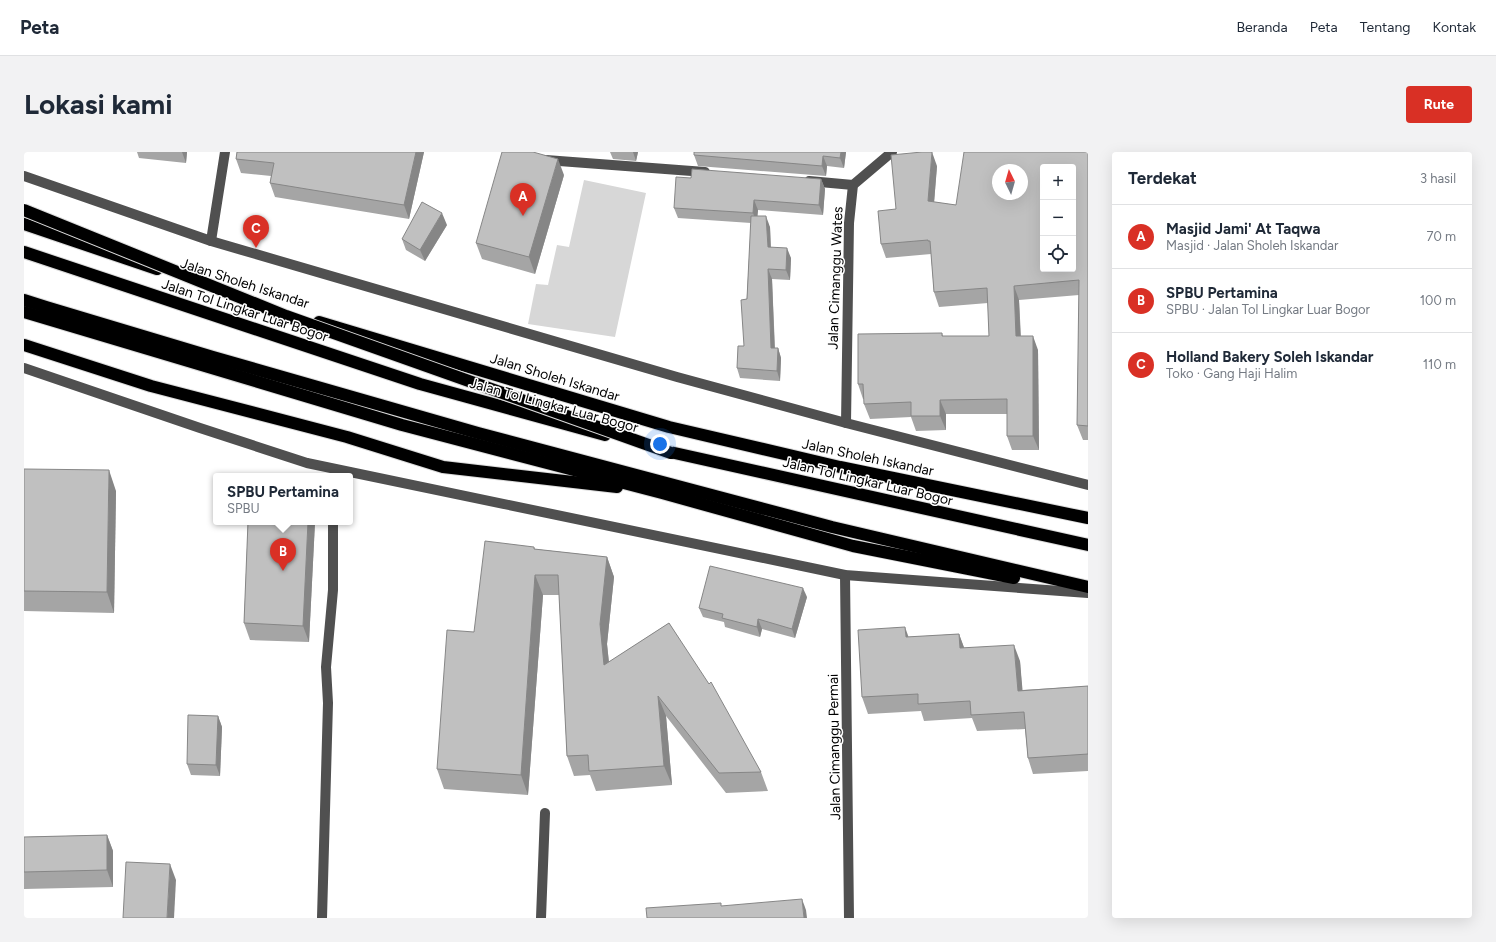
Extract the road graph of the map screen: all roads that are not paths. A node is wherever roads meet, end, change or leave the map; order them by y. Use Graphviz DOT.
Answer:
graph roads {
  1 [pos="224,152"];
  2 [pos="892,152"];
  3 [pos="536,160"];
  4 [pos="715,173"];
  5 [pos="24,176"];
  6 [pos="799,180"];
  7 [pos="853,185"];
  8 [pos="24,210"];
  9 [pos="24,224"];
  10 [pos="211,241"];
  11 [pos="24,252"];
  12 [pos="24,300"];
  13 [pos="24,312"];
  14 [pos="24,345"];
  15 [pos="24,368"];
  16 [pos="846,423"];
  17 [pos="671,453"];
  18 [pos="333,472"];
  19 [pos="353,476"];
  20 [pos="1088,485"];
  21 [pos="662,493"];
  22 [pos="1088,518"];
  23 [pos="333,525"];
  24 [pos="1088,545"];
  25 [pos="845,575"];
  26 [pos="1088,587"];
  27 [pos="1088,593"];
  28 [pos="545,813"];
  29 [pos="322,918"];
  30 [pos="541,918"];
  31 [pos="849,918"];
  1 -- 10 [label="street"];
  2 -- 7 [label="street"];
  3 -- 4 [label="street"];
  5 -- 10 [label="street"];
  6 -- 7 [label="street"];
  7 -- 16 [label="street, Jalan Cimanggu Wates"];
  8 -- 17 [label="highway, bridge"];
  9 -- 22 [label="highway, Jalan Sholeh Iskandar"];
  10 -- 16 [label="street"];
  11 -- 17 [label="highway, Jalan Tol Lingkar Luar Bogor, bridge"];
  12 -- 26 [label="highway"];
  13 -- 21 [label="highway"];
  14 -- 21 [label="highway"];
  15 -- 18 [label="street"];
  16 -- 20 [label="street"];
  17 -- 24 [label="highway, Jalan Tol Lingkar Luar Bogor"];
  19 -- 25 [label="street"];
  21 -- 27 [label="highway"];
  23 -- 29 [label="street"];
  25 -- 27 [label="street"];
  25 -- 31 [label="street, Jalan Cimanggu Permai"];
  28 -- 30 [label="street"];
}
